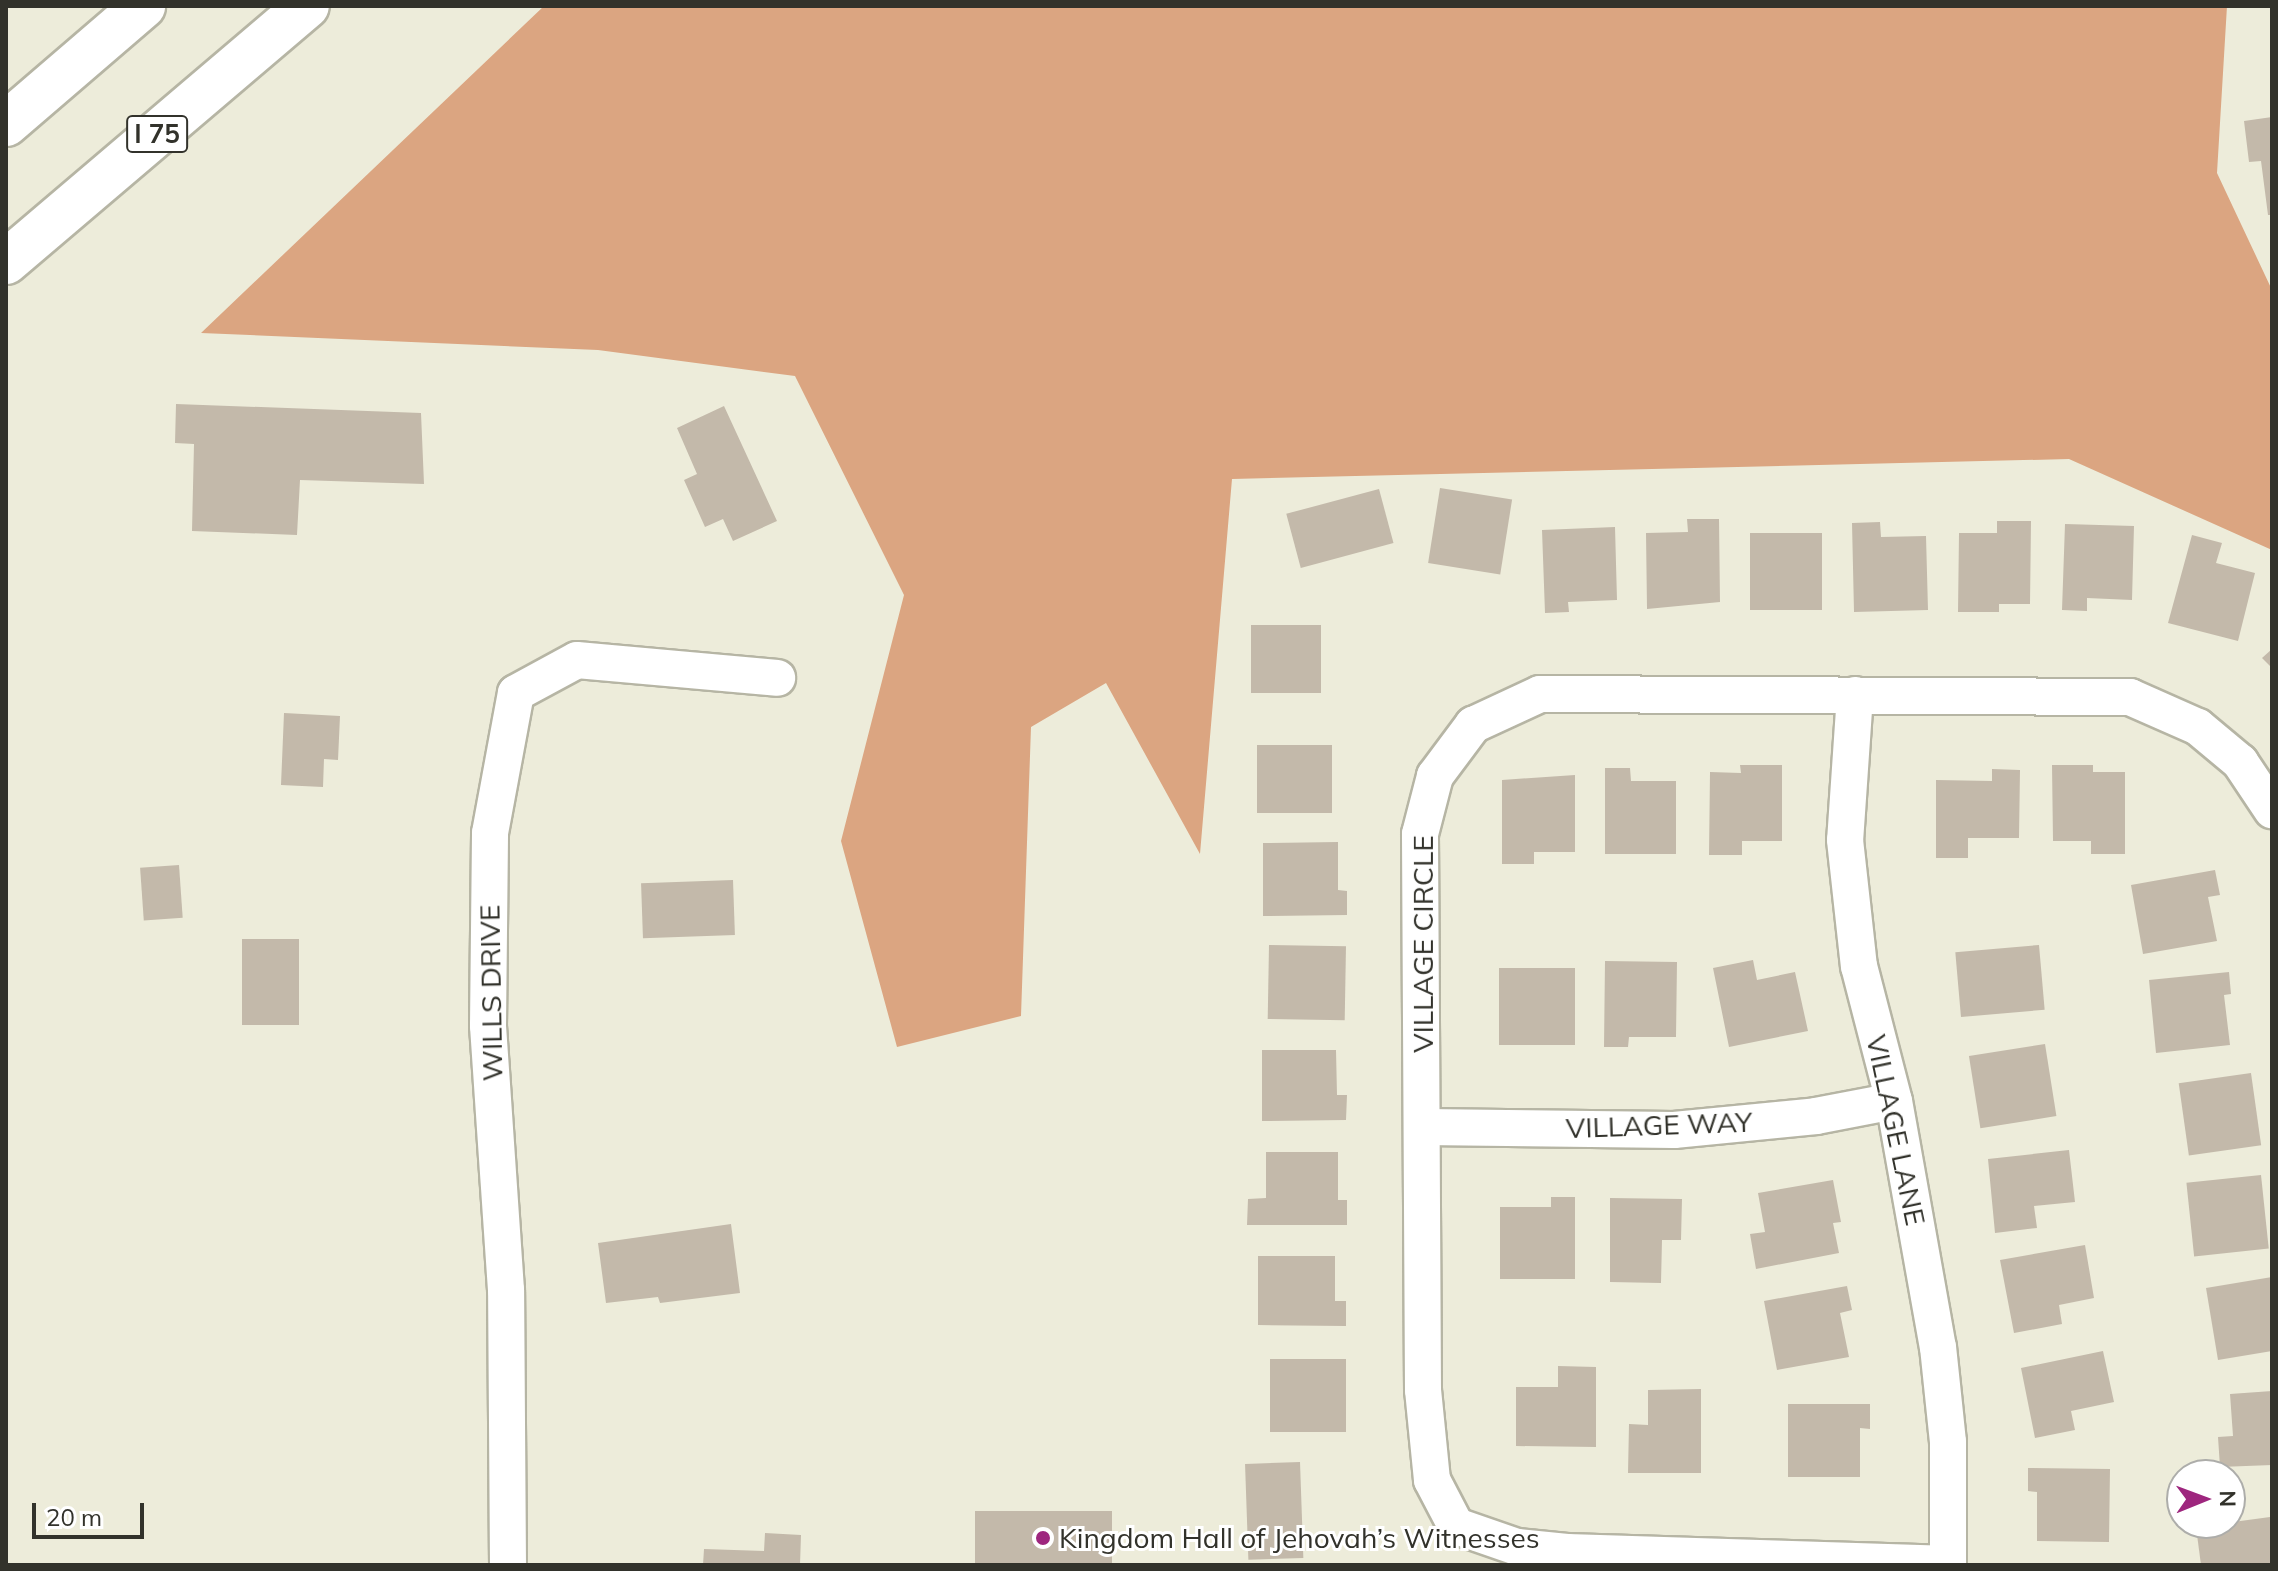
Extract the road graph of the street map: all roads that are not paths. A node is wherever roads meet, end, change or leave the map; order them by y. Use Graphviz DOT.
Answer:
graph roads {
  1 [pos="143,6"];
  2 [pos="307,6"];
  3 [pos="6,124"];
  4 [pos="6,262"];
  5 [pos="777,678"];
  6 [pos="1855,695"];
  7 [pos="2272,810"];
  8 [pos="1894,1101"];
  9 [pos="1424,1127"];
  10 [pos="508,1565"];
  11 [pos="1948,1565"];
  1 -- 3 [label="highway"];
  2 -- 4 [label="highway, I 75"];
  5 -- 10 [label="street, WILLS DRIVE"];
  6 -- 7 [label="street, VILLAGE CIRCLE"];
  6 -- 8 [label="street, VILLAGE LANE"];
  6 -- 9 [label="street, VILLAGE CIRCLE"];
  8 -- 9 [label="street, VILLAGE WAY"];
  8 -- 11 [label="street, VILLAGE LANE"];
  9 -- 11 [label="street, VILLAGE CIRCLE"];
}
